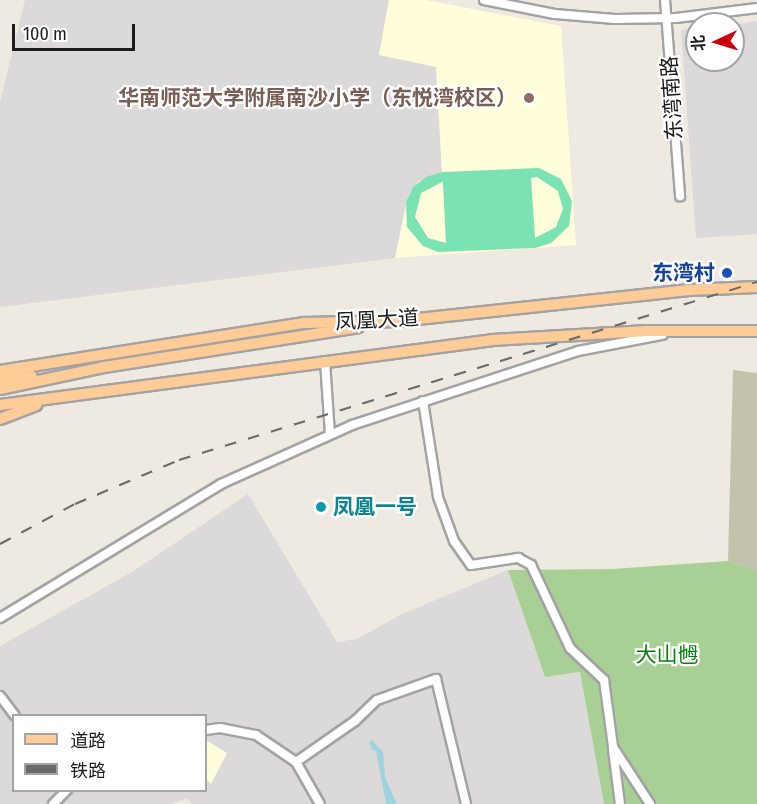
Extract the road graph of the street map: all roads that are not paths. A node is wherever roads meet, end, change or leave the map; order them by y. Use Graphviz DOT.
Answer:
graph roads {
  1 [pos="484,0"];
  2 [pos="665,0"];
  3 [pos="757,8"];
  4 [pos="666,18"];
  5 [pos="680,195"];
  6 [pos="757,287"];
  7 [pos="399,321"];
  8 [pos="757,331"];
  9 [pos="686,332"];
  10 [pos="325,361"];
  11 [pos="104,367"];
  12 [pos="0,371"];
  13 [pos="0,380"];
  14 [pos="0,389"];
  15 [pos="52,399"];
  16 [pos="423,401"];
  17 [pos="0,405"];
  18 [pos="0,418"];
  19 [pos="330,434"];
  20 [pos="0,618"];
  21 [pos="0,696"];
  22 [pos="14,714"];
  23 [pos="207,730"];
  24 [pos="613,747"];
  25 [pos="296,762"];
  26 [pos="65,792"];
  27 [pos="53,804"];
  28 [pos="320,804"];
  29 [pos="466,804"];
  30 [pos="620,804"];
  31 [pos="650,804"];
  1 -- 4 [label="street"];
  2 -- 4 [label="street, 东湾南路"];
  3 -- 4 [label="street"];
  4 -- 5 [label="street, 东湾南路"];
  6 -- 7 [label="main road, 凤凰大道"];
  7 -- 11 [label="main road"];
  7 -- 12 [label="main road, 凤凰大道"];
  8 -- 9 [label="main road, 凤凰大道"];
  9 -- 10 [label="main road, 凤凰大道"];
  9 -- 16 [label="street, 凤凰大道"];
  10 -- 15 [label="main road, 凤凰大道"];
  10 -- 19 [label="street"];
  11 -- 13 [label="main road"];
  11 -- 14 [label="main road"];
  15 -- 17 [label="main road, 凤凰大道"];
  15 -- 18 [label="main road"];
  16 -- 19 [label="street, 凤凰大道"];
  16 -- 24 [label="street"];
  19 -- 20 [label="street, 凤凰大道"];
  21 -- 22 [label="street"];
  23 -- 25 [label="street"];
  24 -- 30 [label="street"];
  24 -- 31 [label="street"];
  25 -- 28 [label="street"];
  25 -- 29 [label="street"];
  26 -- 27 [label="street"];
}
